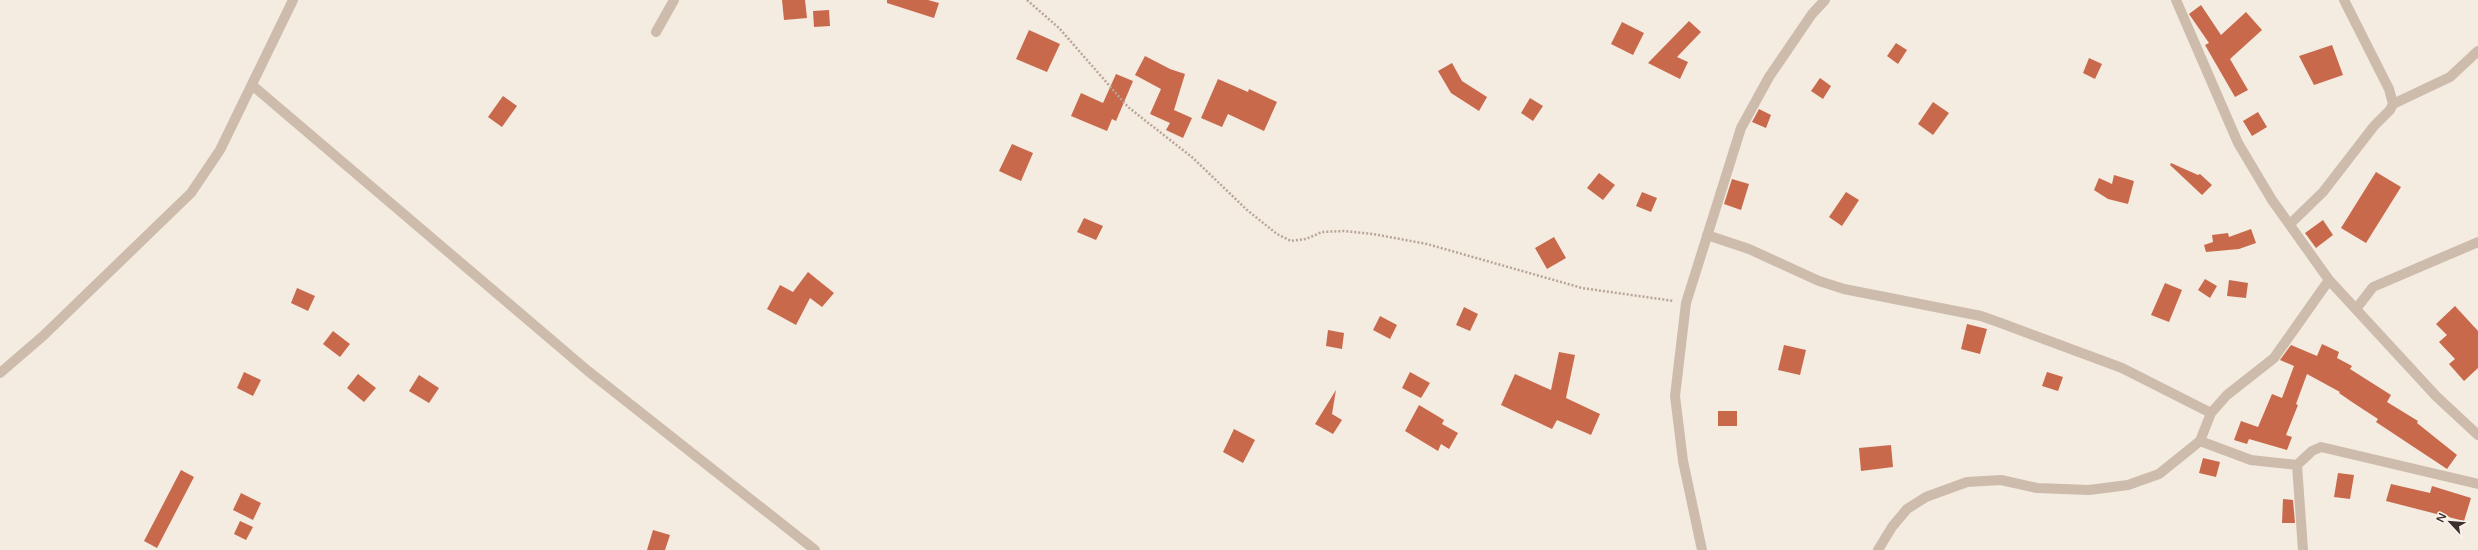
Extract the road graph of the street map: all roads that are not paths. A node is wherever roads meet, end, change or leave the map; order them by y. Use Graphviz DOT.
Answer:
graph roads {
  1 [pos="293,0"];
  2 [pos="674,0"];
  3 [pos="1825,0"];
  4 [pos="2176,0"];
  5 [pos="2344,0"];
  6 [pos="656,32"];
  7 [pos="2478,51"];
  8 [pos="252,85"];
  9 [pos="2392,104"];
  10 [pos="2290,224"];
  11 [pos="1707,234"];
  12 [pos="2478,242"];
  13 [pos="2329,280"];
  14 [pos="2356,309"];
  15 [pos="0,372"];
  16 [pos="2212,413"];
  17 [pos="2478,435"];
  18 [pos="2200,441"];
  19 [pos="2297,465"];
  20 [pos="2478,484"];
  21 [pos="815,550"];
  22 [pos="1702,550"];
  23 [pos="1878,550"];
  24 [pos="2303,550"];
  1 -- 8 [label="street"];
  2 -- 6 [label="street"];
  3 -- 11 [label="street"];
  4 -- 10 [label="street"];
  5 -- 9 [label="street"];
  7 -- 9 [label="street"];
  8 -- 15 [label="street"];
  8 -- 21 [label="street"];
  9 -- 10 [label="street"];
  10 -- 13 [label="street"];
  11 -- 16 [label="street"];
  11 -- 22 [label="street"];
  12 -- 14 [label="street"];
  13 -- 14 [label="street"];
  13 -- 16 [label="street"];
  14 -- 17 [label="street"];
  16 -- 18 [label="street"];
  18 -- 19 [label="street"];
  18 -- 23 [label="street"];
  19 -- 20 [label="street"];
  19 -- 24 [label="street"];
}
